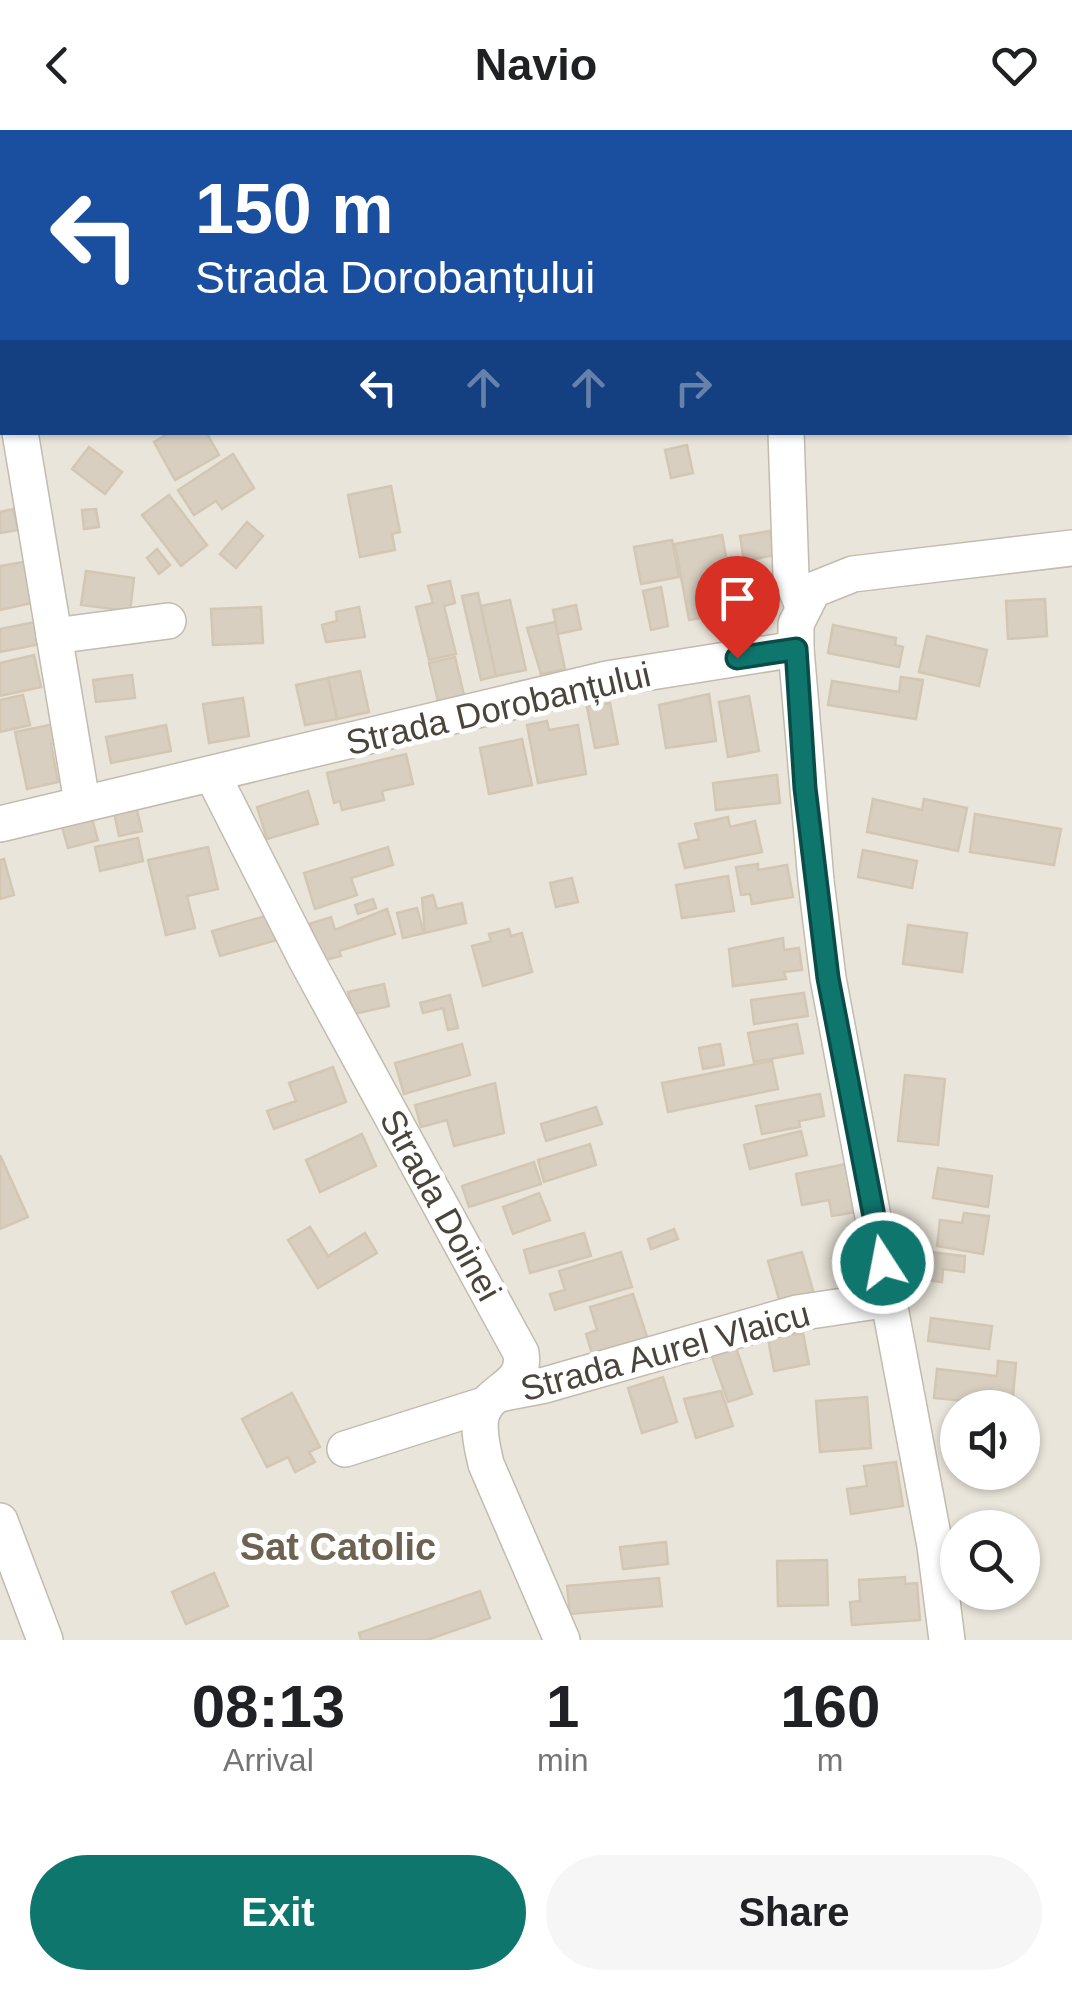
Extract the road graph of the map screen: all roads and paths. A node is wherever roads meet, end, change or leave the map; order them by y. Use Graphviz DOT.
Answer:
graph roads {
  1 [pos="20,435"];
  2 [pos="786,435"];
  3 [pos="1072,548"];
  4 [pos="802,604"];
  5 [pos="168,621"];
  6 [pos="54,636"];
  7 [pos="796,649"];
  8 [pos="212,774"];
  9 [pos="82,802"];
  10 [pos="0,824"];
  11 [pos="890,1299"];
  12 [pos="493,1399"];
  13 [pos="345,1449"];
  14 [pos="0,1521"];
  15 [pos="45,1640"];
  16 [pos="562,1640"];
  17 [pos="947,1640"];
  1 -- 6 [label="street"];
  2 -- 4 [label="street"];
  3 -- 4 [label="street"];
  4 -- 7 [label="street"];
  5 -- 6 [label="street"];
  6 -- 9 [label="street"];
  7 -- 8 [label="street, Strada Dorobanțului"];
  7 -- 11 [label="street"];
  8 -- 9 [label="street, Strada Dorobanțului"];
  8 -- 12 [label="street, Strada Doinei"];
  9 -- 10 [label="street, Strada Dorobanțului"];
  11 -- 12 [label="street, Strada Aurel Vlaicu"];
  11 -- 17 [label="street"];
  12 -- 13 [label="street, Strada Aurel Vlaicu"];
  12 -- 16 [label="street, Strada Doinei"];
  14 -- 15 [label="street"];
}
